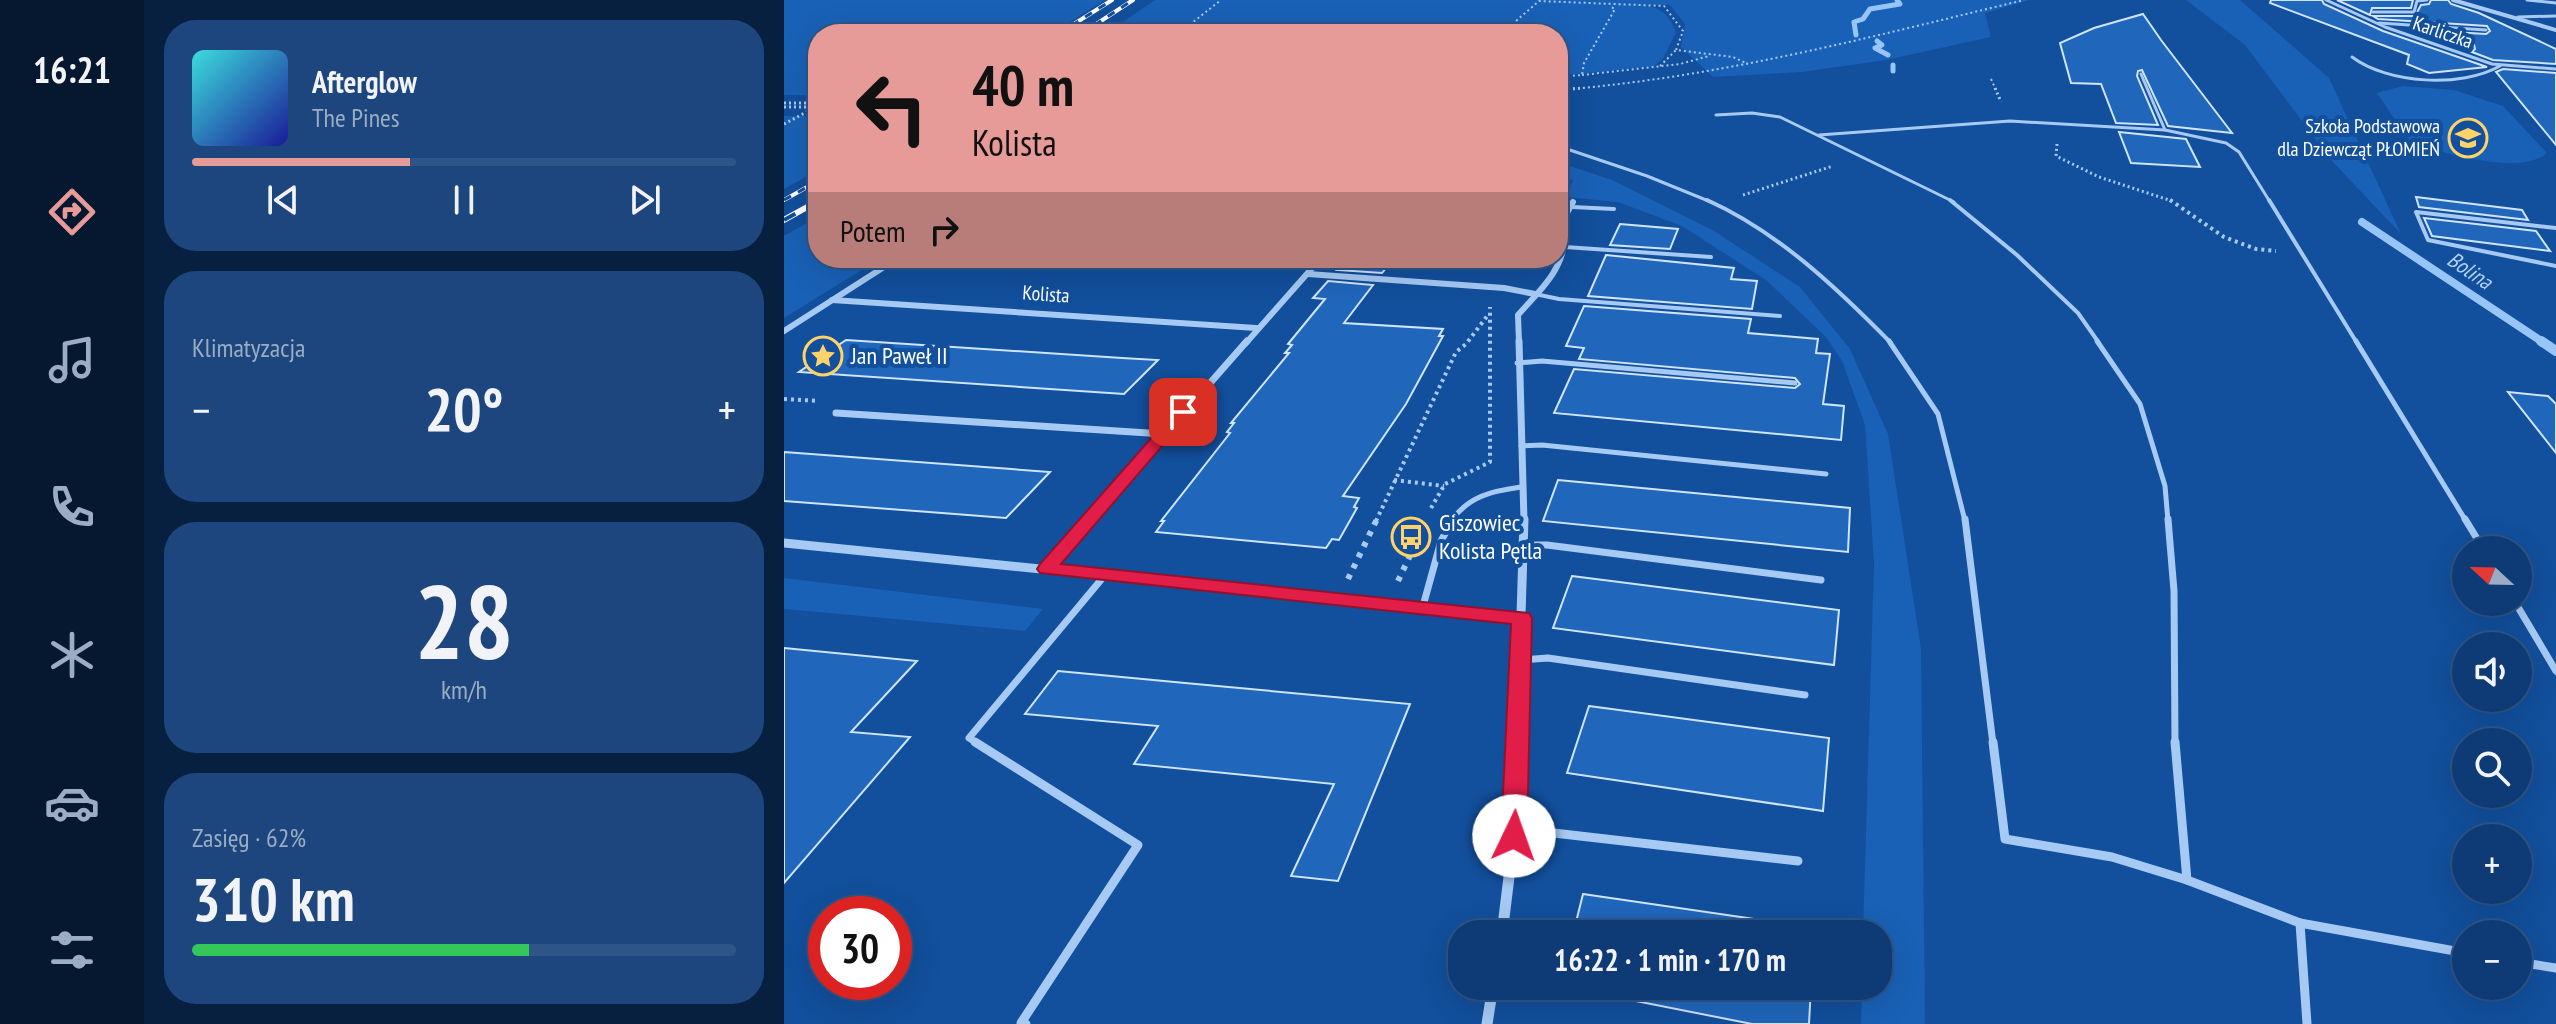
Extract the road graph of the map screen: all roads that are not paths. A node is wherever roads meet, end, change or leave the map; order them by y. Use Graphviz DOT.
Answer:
graph roads {
  1 [pos="2326,0"];
  2 [pos="2427,0"];
  3 [pos="2453,0"];
  4 [pos="2527,0"];
  5 [pos="2556,3"];
  6 [pos="2373,12"];
  7 [pos="2556,16"];
  8 [pos="2518,17"];
  9 [pos="2376,23"];
  10 [pos="2440,26"];
  11 [pos="2486,30"];
  12 [pos="2556,30"];
  13 [pos="2471,48"];
  14 [pos="2352,57"];
  15 [pos="2500,66"];
  16 [pos="2556,69"];
  17 [pos="2141,74"];
  18 [pos="1716,115"];
  19 [pos="2165,130"];
  20 [pos="1818,135"];
  21 [pos="1568,149"];
  22 [pos="1572,204"];
  23 [pos="1614,209"];
  24 [pos="1568,212"];
  25 [pos="2556,228"];
  26 [pos="1568,247"];
  27 [pos="1711,257"];
  28 [pos="2556,266"];
  29 [pos="882,268"];
  30 [pos="1313,268"];
  31 [pos="1556,268"];
  32 [pos="1308,274"];
  33 [pos="1535,294"];
  34 [pos="832,300"];
  35 [pos="1780,316"];
  36 [pos="1256,328"];
  37 [pos="784,331"];
  38 [pos="1517,363"];
  39 [pos="1795,383"];
  40 [pos="836,413"];
  41 [pos="1164,434"];
  42 [pos="1521,446"];
  43 [pos="1826,474"];
  44 [pos="1521,487"];
  45 [pos="2475,536"];
  46 [pos="784,543"];
  47 [pos="1525,545"];
  48 [pos="1046,569"];
  49 [pos="1106,574"];
  50 [pos="1821,580"];
  51 [pos="1423,606"];
  52 [pos="2523,616"];
  53 [pos="1522,618"];
  54 [pos="1520,660"];
  55 [pos="2556,671"];
  56 [pos="1805,695"];
  57 [pos="1514,836"];
  58 [pos="1798,861"];
  59 [pos="2187,880"];
  60 [pos="1504,920"];
  61 [pos="2300,923"];
  62 [pos="2452,950"];
  63 [pos="2532,964"];
  64 [pos="2556,968"];
  65 [pos="1491,1000"];
  66 [pos="1026,1024"];
  67 [pos="1487,1024"];
  68 [pos="2307,1024"];
  1 -- 9 [label="lane, Karliczka"];
  2 -- 6 [label="lane"];
  3 -- 8 [label="street, Karliczka"];
  4 -- 5 [label="lane"];
  7 -- 8 [label="lane"];
  8 -- 12 [label="street, Karliczka"];
  9 -- 10 [label="lane"];
  9 -- 15 [label="lane, Karliczka"];
  10 -- 11 [label="lane"];
  10 -- 13 [label="lane"];
  14 -- 15 [label="lane"];
  15 -- 16 [label="lane, Karliczka"];
  17 -- 19 [label="lane"];
  18 -- 20 [label="lane"];
  19 -- 20 [label="lane"];
  19 -- 45 [label="lane"];
  20 -- 59 [label="lane"];
  21 -- 59 [label="lane"];
  22 -- 23 [label="lane"];
  22 -- 24 [label="street"];
  25 -- 28 [label="lane"];
  26 -- 27 [label="lane"];
  29 -- 34 [label="street"];
  30 -- 32 [label="street"];
  31 -- 33 [label="street"];
  32 -- 33 [label="street"];
  32 -- 36 [label="street"];
  33 -- 35 [label="lane"];
  33 -- 38 [label="street"];
  34 -- 36 [label="street, Kolista"];
  34 -- 37 [label="street"];
  36 -- 41 [label="street"];
  38 -- 39 [label="lane"];
  38 -- 42 [label="street"];
  40 -- 41 [label="street"];
  41 -- 48 [label="street"];
  42 -- 43 [label="lane"];
  42 -- 44 [label="street"];
  44 -- 47 [label="street"];
  44 -- 51 [label="lane"];
  46 -- 48 [label="street"];
  47 -- 50 [label="lane"];
  47 -- 53 [label="street"];
  48 -- 49 [label="street"];
  49 -- 51 [label="street"];
  49 -- 66 [label="lane"];
  51 -- 53 [label="street"];
  52 -- 55 [label="lane"];
  53 -- 54 [label="street"];
  54 -- 56 [label="lane"];
  54 -- 57 [label="street"];
  57 -- 58 [label="lane"];
  57 -- 60 [label="street"];
  59 -- 61 [label="lane"];
  61 -- 62 [label="lane"];
  61 -- 68 [label="lane"];
  63 -- 64 [label="lane"];
  65 -- 67 [label="street"];
}
